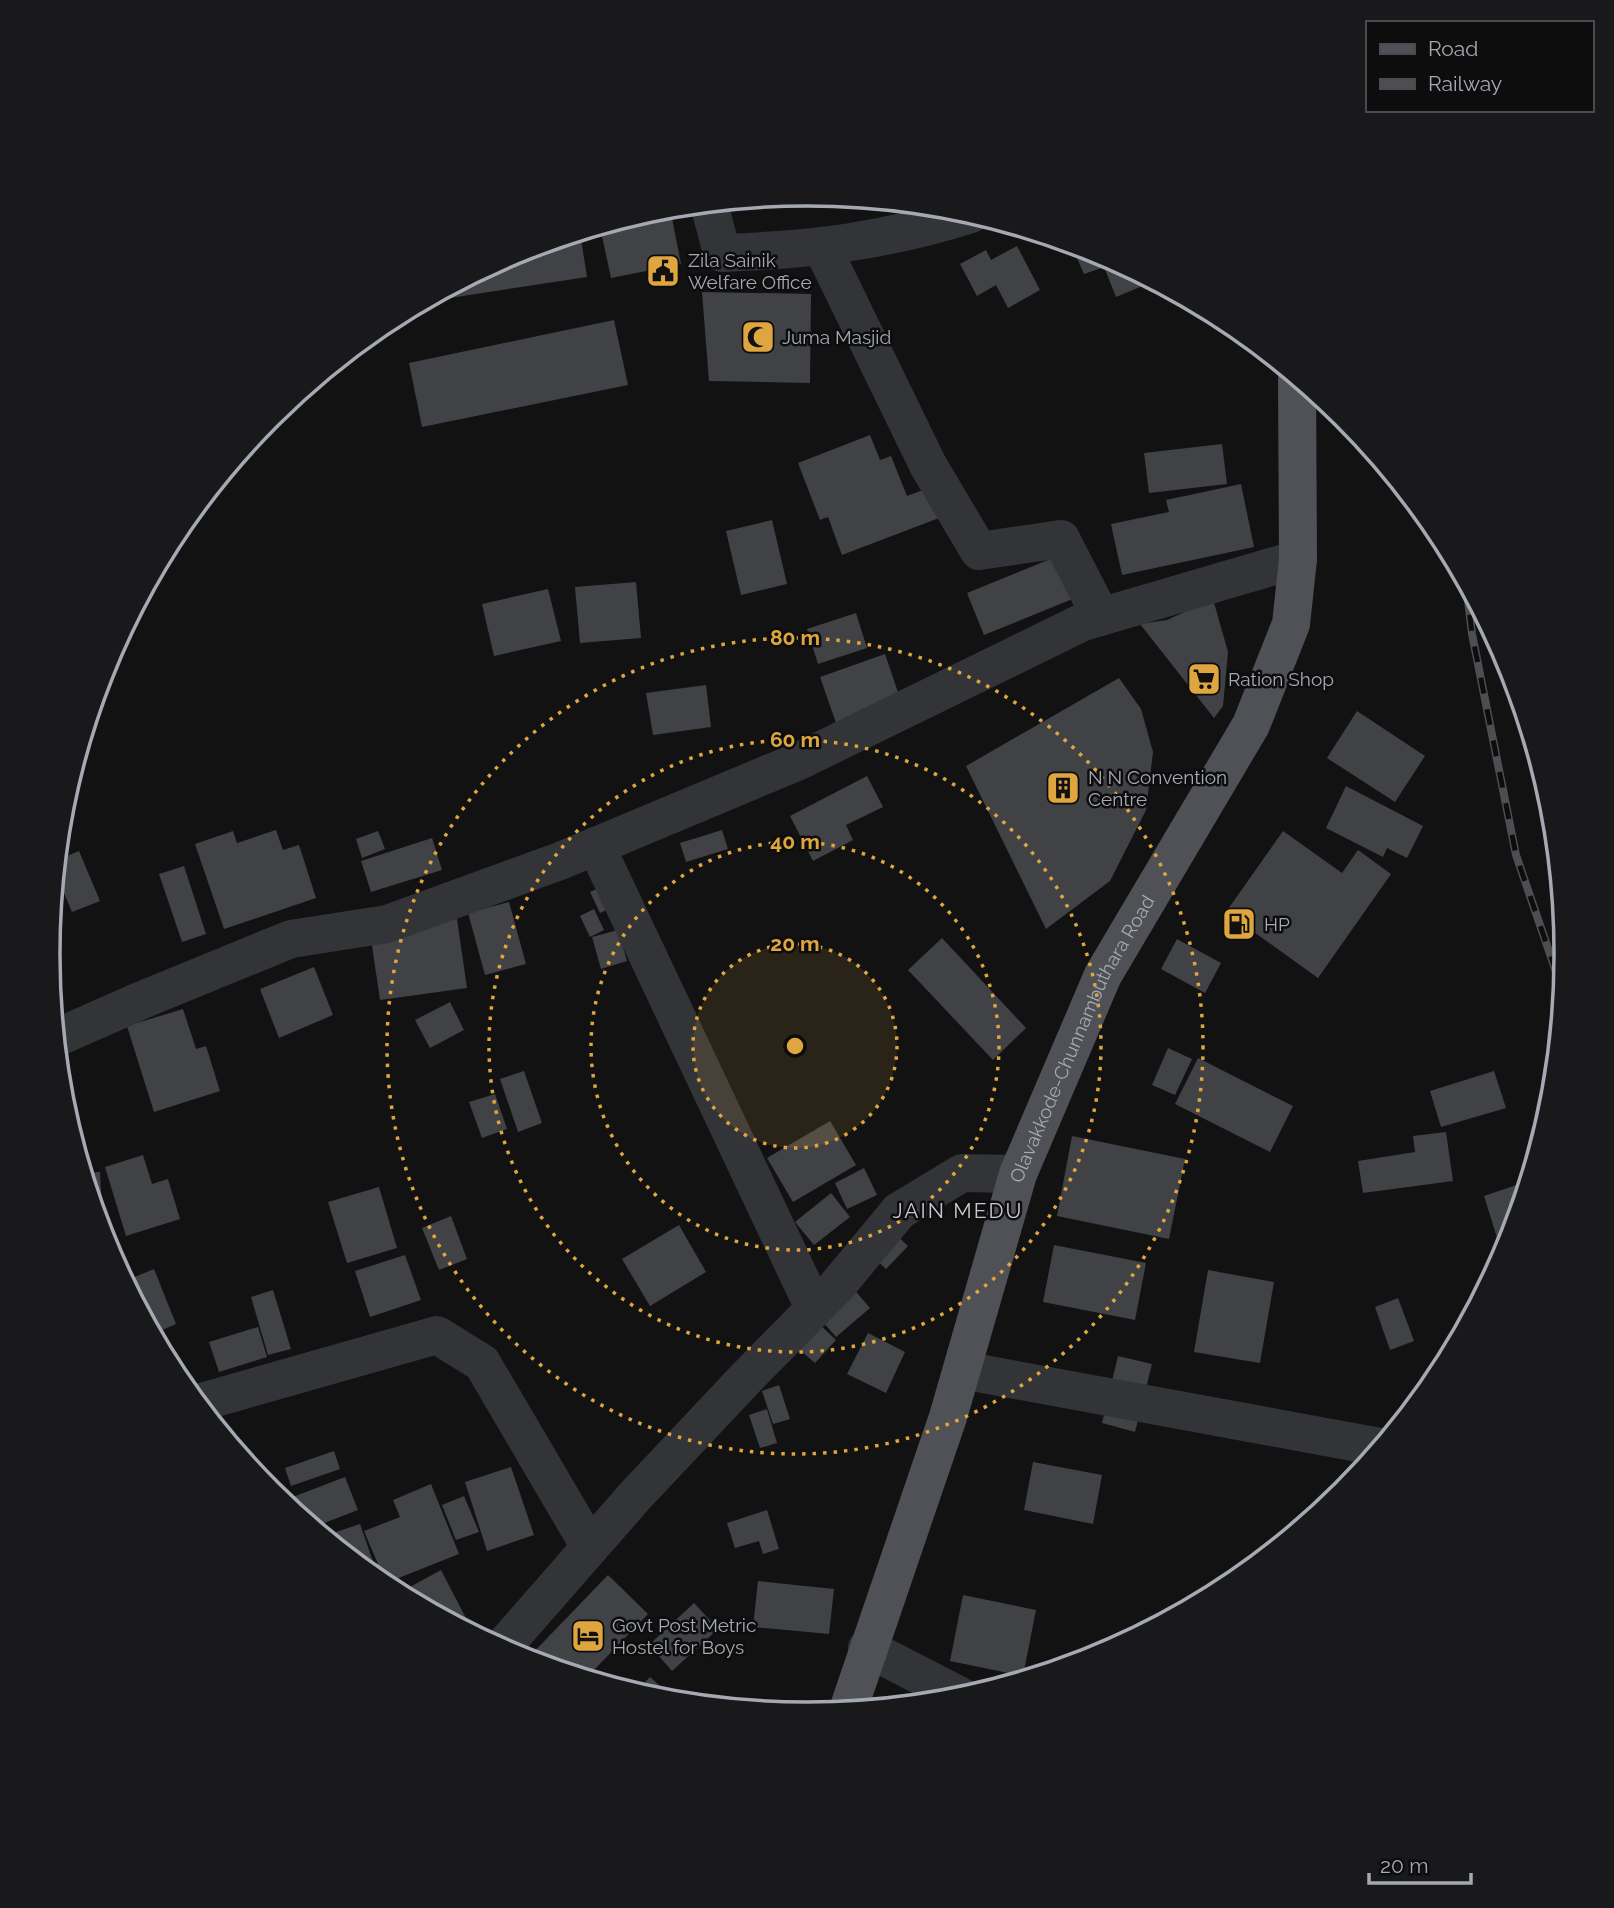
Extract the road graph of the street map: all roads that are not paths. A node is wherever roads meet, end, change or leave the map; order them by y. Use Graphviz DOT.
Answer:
graph roads {
  1 [pos="711,213"];
  2 [pos="950,220"];
  3 [pos="822,247"];
  4 [pos="1297,390"];
  5 [pos="1298,559"];
  6 [pos="1101,617"];
  7 [pos="596,846"];
  8 [pos="64,1034"];
  9 [pos="1018,1174"];
  10 [pos="814,1308"];
  11 [pos="962,1370"];
  12 [pos="208,1401"];
  13 [pos="1370,1445"];
  14 [pos="590,1547"];
  15 [pos="509,1640"];
  16 [pos="867,1648"];
  17 [pos="945,1688"];
  18 [pos="851,1700"];
  1 -- 3 [label="street"];
  2 -- 3 [label="street"];
  3 -- 6 [label="street"];
  4 -- 5 [label="main road, Olavakkode-Chunnambuthara Road"];
  5 -- 6 [label="street"];
  5 -- 9 [label="main road, Olavakkode-Chunnambuthara Road"];
  6 -- 7 [label="street"];
  7 -- 8 [label="street"];
  7 -- 10 [label="street"];
  9 -- 10 [label="street"];
  9 -- 11 [label="main road, Olavakkode-Chunnambuthara Road"];
  10 -- 14 [label="street"];
  11 -- 13 [label="street"];
  11 -- 16 [label="main road, Olavakkode-Chunnambuthara Road"];
  12 -- 14 [label="street"];
  14 -- 15 [label="street"];
  16 -- 17 [label="street"];
  16 -- 18 [label="main road, Olavakkode-Chunnambuthara Road"];
}
